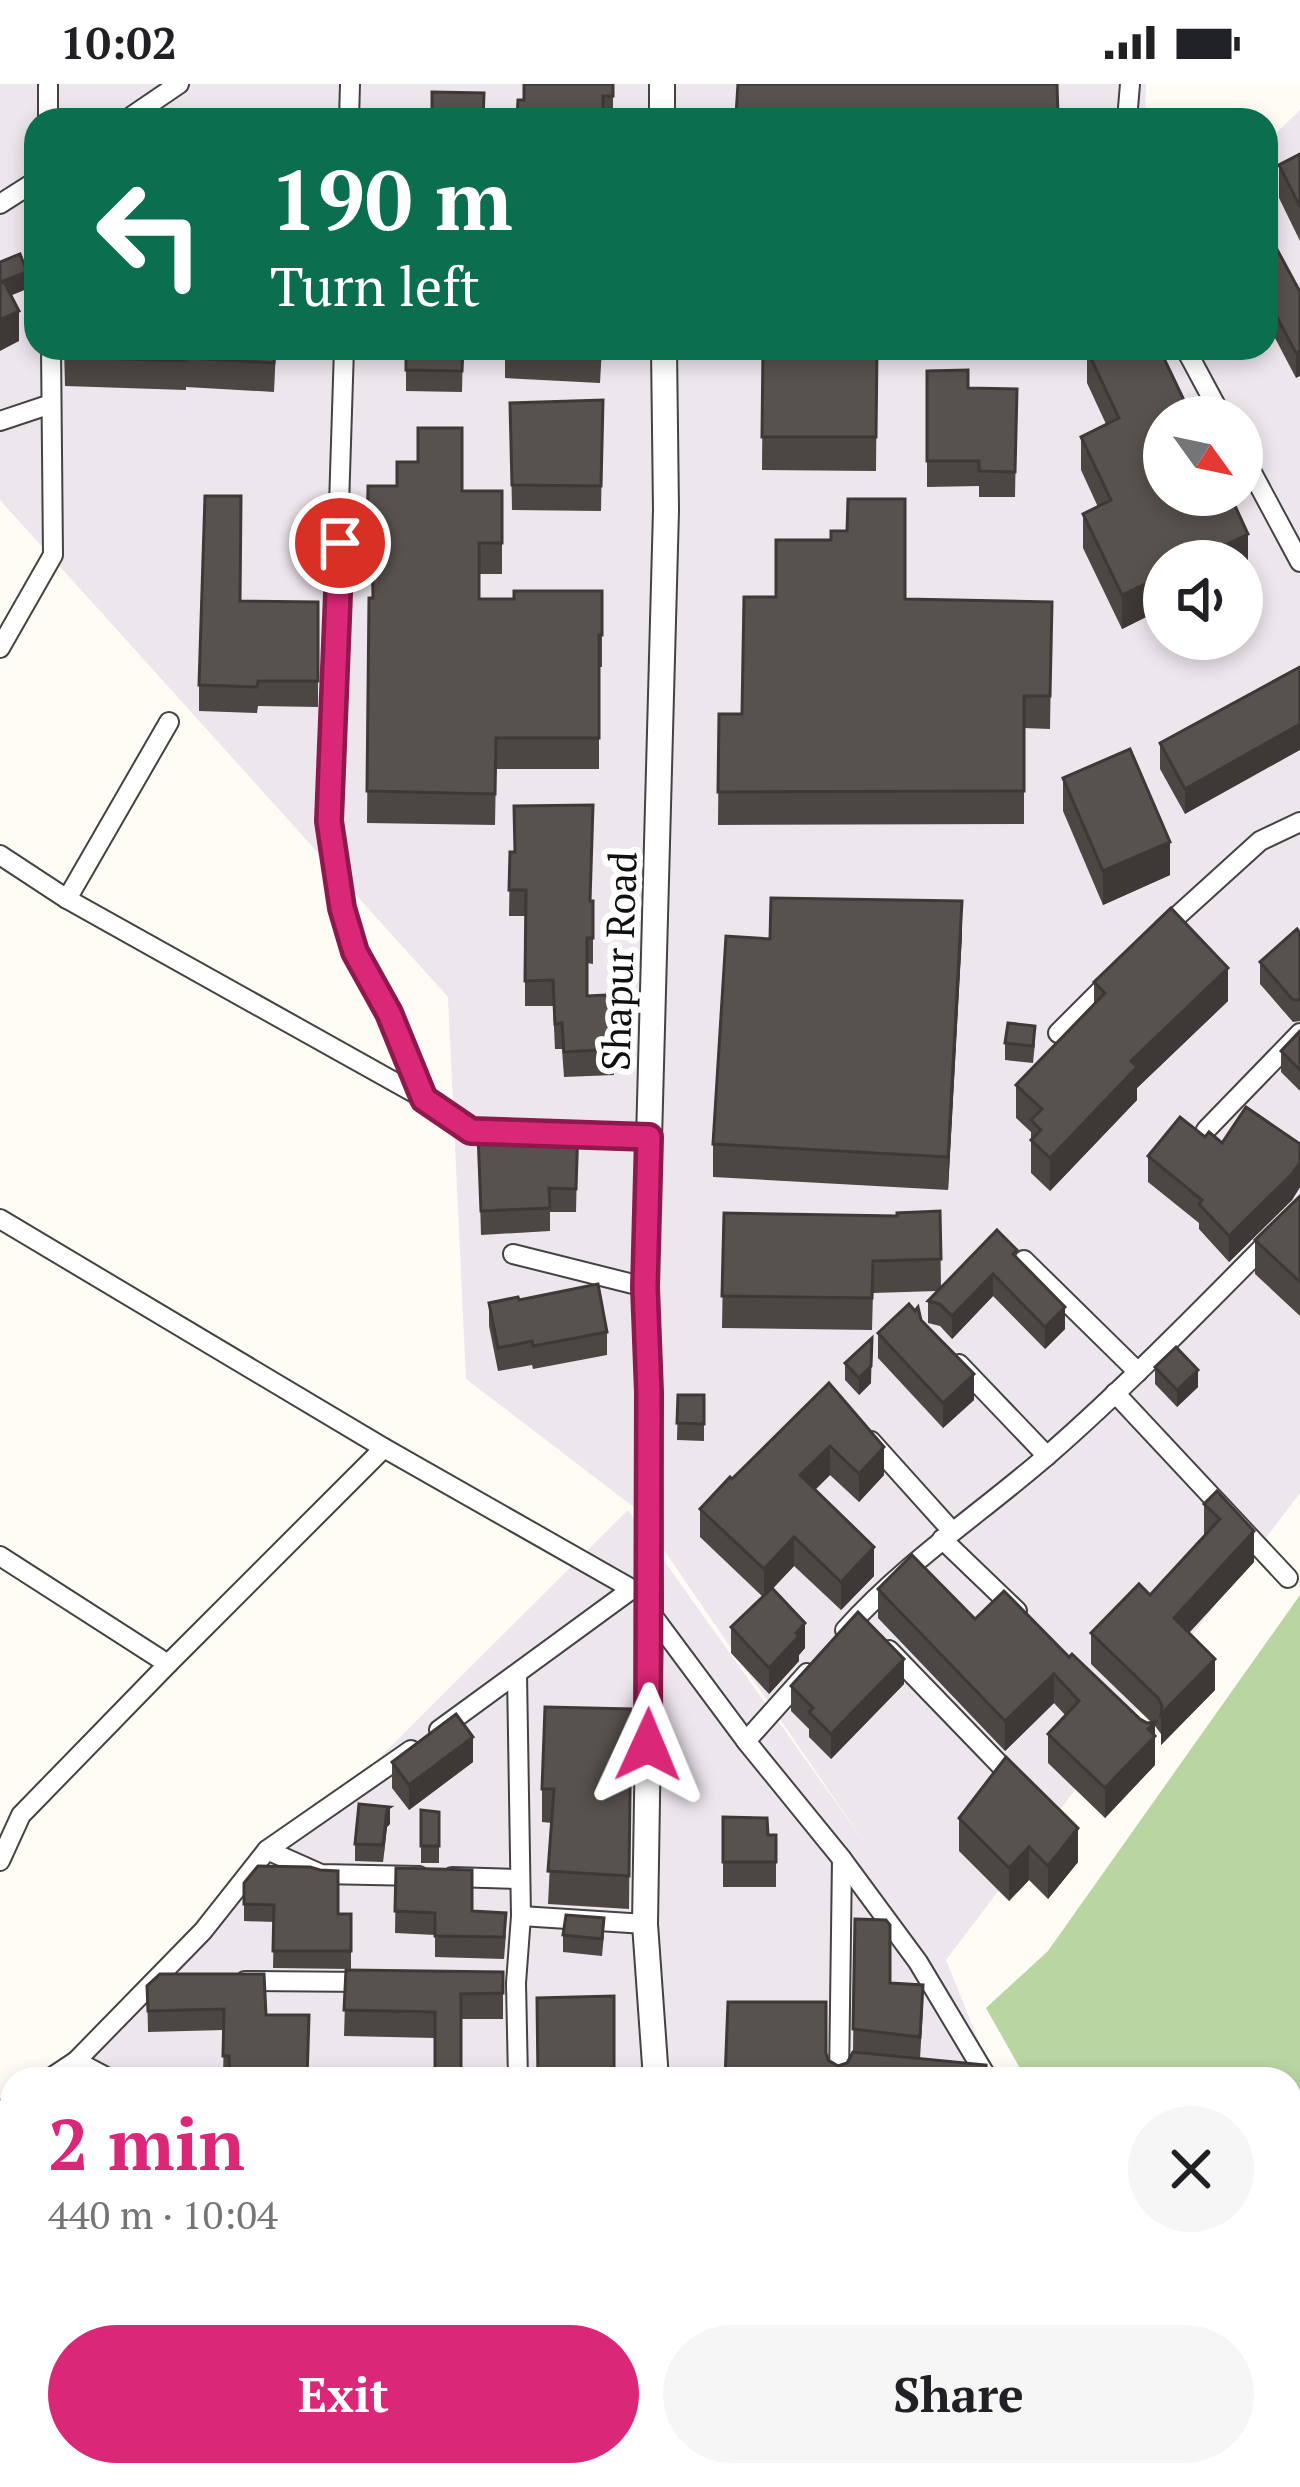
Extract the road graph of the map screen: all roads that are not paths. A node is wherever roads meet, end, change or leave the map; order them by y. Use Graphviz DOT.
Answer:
graph roads {
  1 [pos="179,84"];
  2 [pos="144,108"];
  3 [pos="51,360"];
  4 [pos="344,360"];
  5 [pos="664,360"];
  6 [pos="1191,360"];
  7 [pos="1211,396"];
  8 [pos="51,404"];
  9 [pos="0,421"];
  10 [pos="1263,493"];
  11 [pos="1300,562"];
  12 [pos="0,648"];
  13 [pos="169,722"];
  14 [pos="1300,822"];
  15 [pos="0,855"];
  16 [pos="67,899"];
  17 [pos="1149,942"];
  18 [pos="1118,973"];
  19 [pos="1058,1033"];
  20 [pos="1300,1033"];
  21 [pos="424,1099"];
  22 [pos="1206,1130"];
  23 [pos="649,1137"];
  24 [pos="1300,1210"];
  25 [pos="0,1220"];
  26 [pos="513,1253"];
  27 [pos="1024,1260"];
  28 [pos="645,1287"];
  29 [pos="947,1353"];
  30 [pos="1138,1372"];
  31 [pos="1115,1393"];
  32 [pos="857,1426"];
  33 [pos="385,1448"];
  34 [pos="1047,1456"];
  35 [pos="947,1535"];
  36 [pos="0,1556"];
  37 [pos="1288,1578"];
  38 [pos="644,1598"];
  39 [pos="857,1616"];
  40 [pos="1029,1622"];
  41 [pos="168,1664"];
  42 [pos="517,1674"];
  43 [pos="746,1741"];
  44 [pos="1003,1768"];
  45 [pos="267,1850"];
  46 [pos="842,1859"];
  47 [pos="0,1861"];
  48 [pos="519,1879"];
  49 [pos="520,1916"];
  50 [pos="645,1924"];
  51 [pos="152,1981"];
  52 [pos="174,1981"];
  53 [pos="220,1981"];
  54 [pos="379,1982"];
  55 [pos="493,1983"];
  56 [pos="516,1983"];
  57 [pos="76,2061"];
  58 [pos="67,2067"];
  59 [pos="87,2067"];
  60 [pos="518,2067"];
  61 [pos="655,2067"];
  62 [pos="838,2067"];
  63 [pos="981,2067"];
  1 -- 2 [label="street"];
  3 -- 8 [label="street"];
  4 -- 21 [label="street"];
  5 -- 23 [label="street, Shapur Road"];
  6 -- 7 [label="street"];
  8 -- 9 [label="street"];
  8 -- 12 [label="street"];
  10 -- 11 [label="street"];
  13 -- 16 [label="street"];
  14 -- 17 [label="street"];
  15 -- 16 [label="street"];
  16 -- 21 [label="street"];
  18 -- 19 [label="street"];
  20 -- 22 [label="street"];
  21 -- 23 [label="street"];
  23 -- 28 [label="street, Shapur Road"];
  24 -- 30 [label="street"];
  25 -- 33 [label="street"];
  26 -- 28 [label="street"];
  27 -- 30 [label="street"];
  28 -- 38 [label="street, Shapur Road"];
  29 -- 34 [label="street"];
  30 -- 31 [label="street"];
  31 -- 34 [label="street"];
  31 -- 37 [label="street"];
  32 -- 35 [label="street"];
  33 -- 38 [label="street"];
  33 -- 41 [label="street"];
  34 -- 35 [label="street"];
  35 -- 39 [label="street"];
  35 -- 40 [label="street"];
  36 -- 41 [label="street"];
  38 -- 42 [label="street"];
  38 -- 43 [label="street"];
  38 -- 50 [label="street, Shapur Road"];
  39 -- 43 [label="street"];
  39 -- 44 [label="street"];
  41 -- 47 [label="street"];
  42 -- 45 [label="street"];
  42 -- 48 [label="street"];
  43 -- 46 [label="street"];
  45 -- 48 [label="street"];
  45 -- 51 [label="street"];
  46 -- 62 [label="street"];
  46 -- 63 [label="street"];
  48 -- 49 [label="street"];
  49 -- 50 [label="street"];
  49 -- 56 [label="street"];
  50 -- 61 [label="street, Shapur Road"];
  51 -- 52 [label="street"];
  51 -- 57 [label="street"];
  53 -- 54 [label="street"];
  55 -- 56 [label="street"];
  56 -- 60 [label="street"];
  57 -- 58 [label="street"];
  57 -- 59 [label="street"];
}
